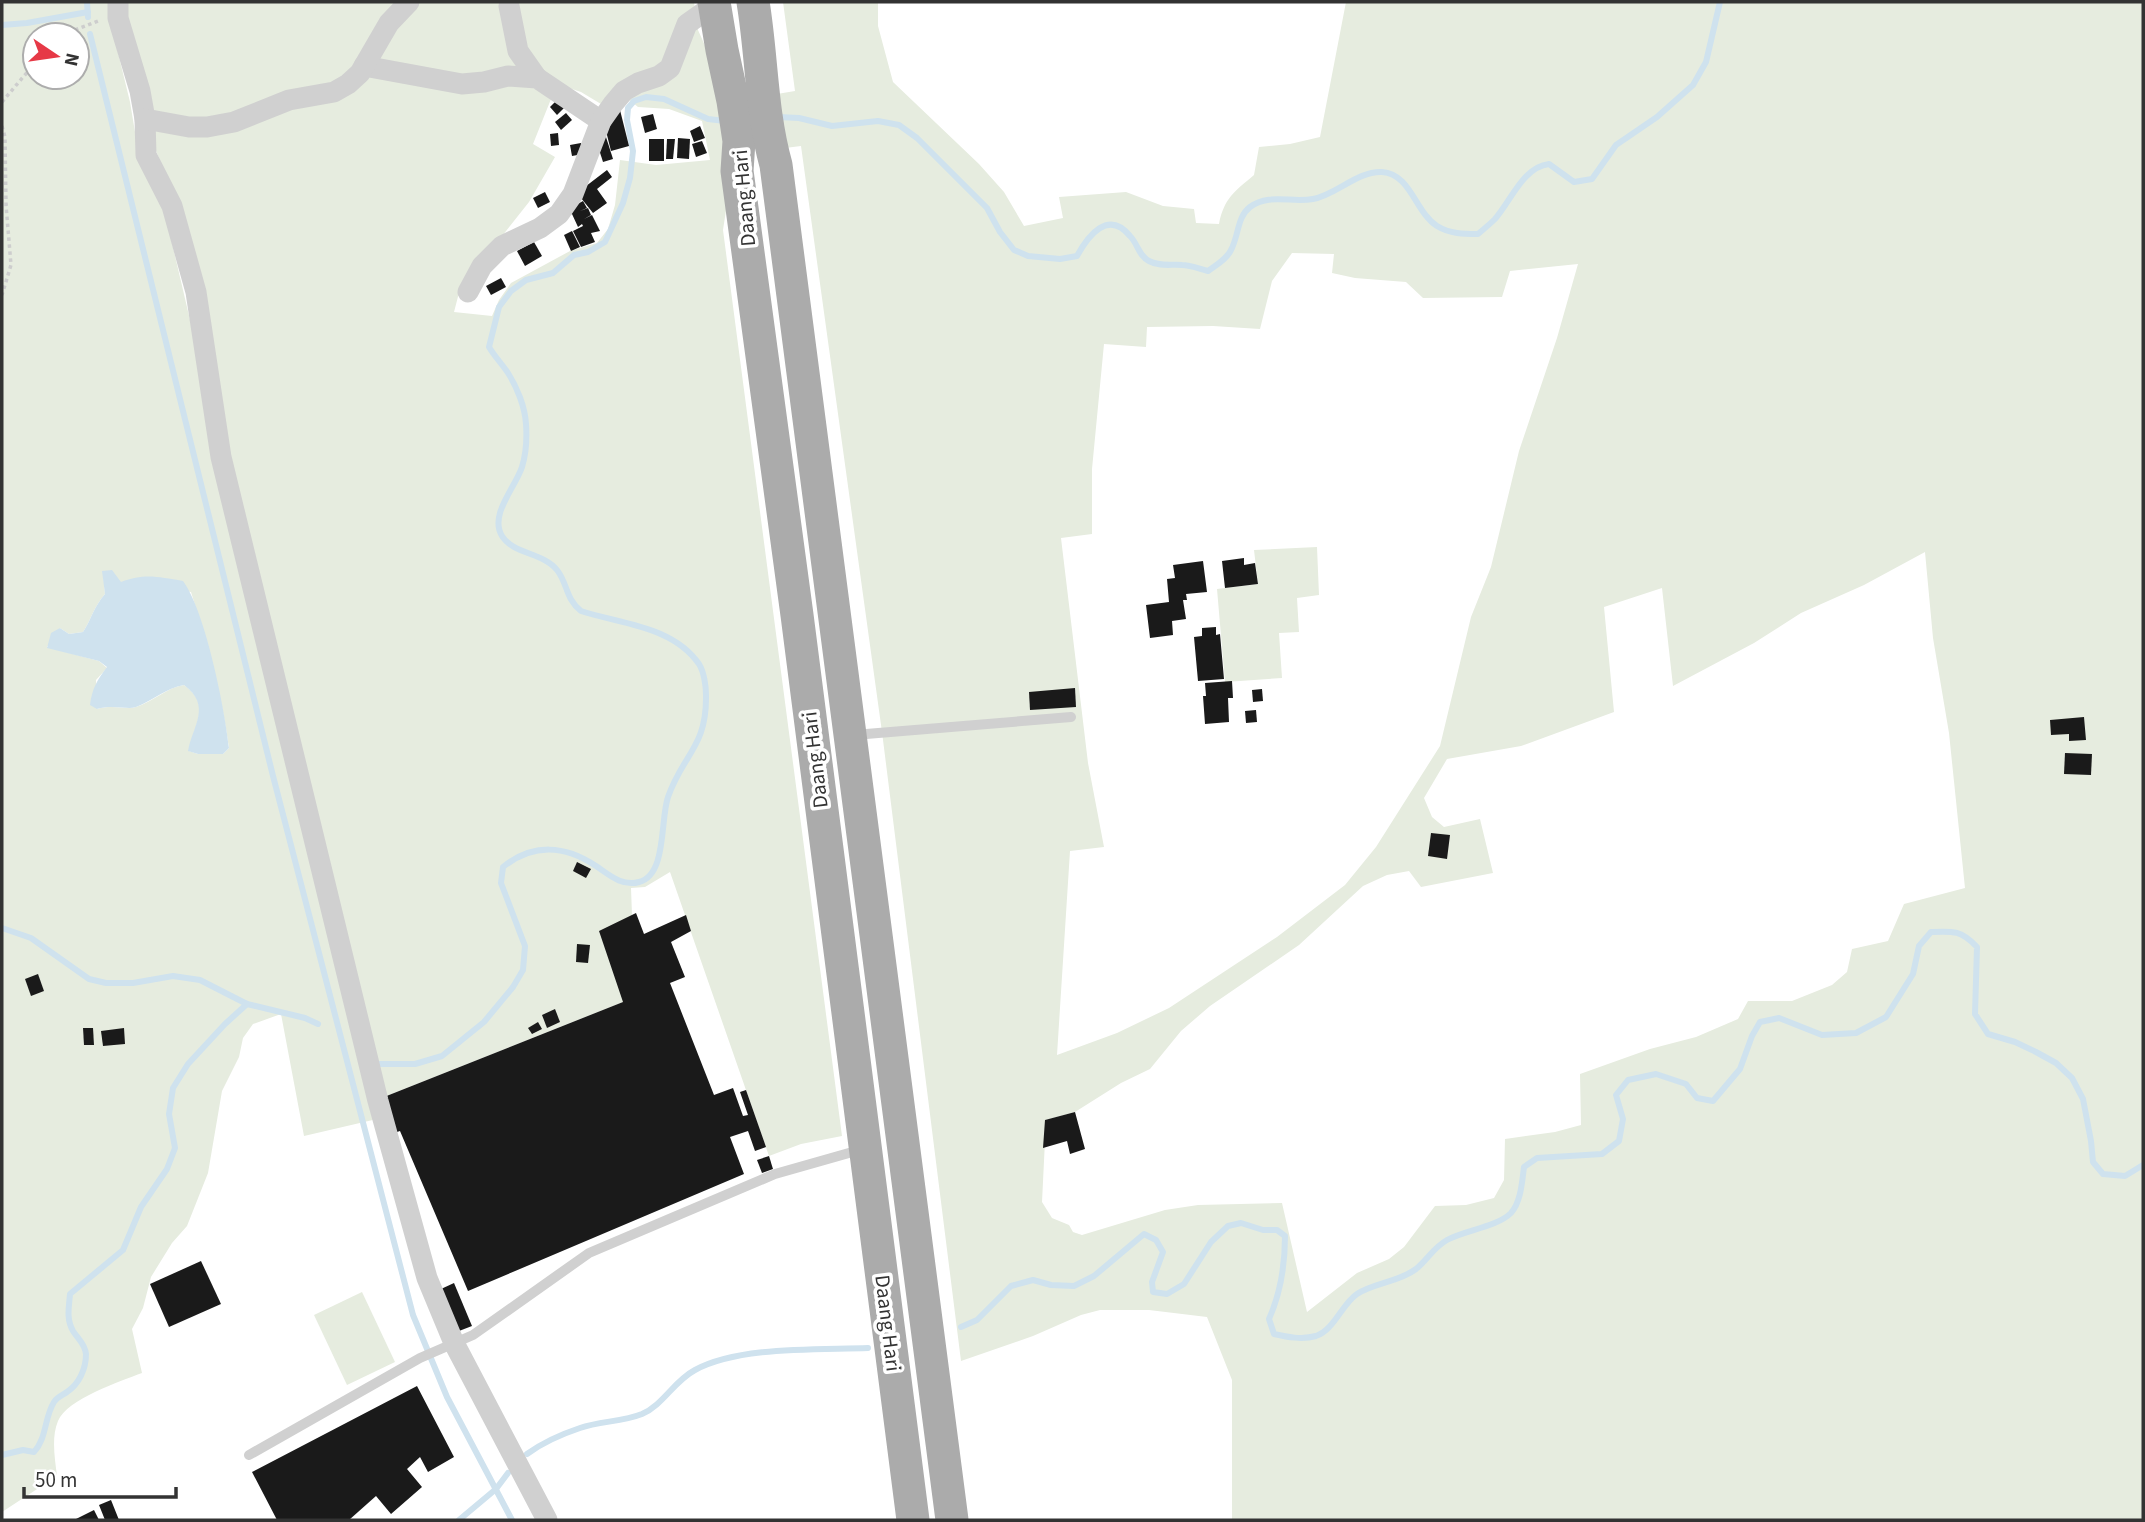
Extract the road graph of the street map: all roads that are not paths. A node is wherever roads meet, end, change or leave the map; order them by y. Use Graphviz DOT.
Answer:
graph roads {
  1 [pos="409,2"];
  2 [pos="753,2"];
  3 [pos="714,4"];
  4 [pos="509,6"];
  5 [pos="118,10"];
  6 [pos="364,66"];
  7 [pos="537,78"];
  8 [pos="748,99"];
  9 [pos="145,120"];
  10 [pos="601,121"];
  11 [pos="754,139"];
  12 [pos="468,292"];
  13 [pos="1071,717"];
  14 [pos="853,752"];
  15 [pos="817,774"];
  16 [pos="866,1148"];
  17 [pos="447,1347"];
  18 [pos="249,1455"];
  19 [pos="547,1520"];
  20 [pos="913,1520"];
  21 [pos="952,1520"];
  1 -- 6 [label="street"];
  2 -- 8 [label="main road, Daang Hari"];
  3 -- 8 [label="main road, Daang Hari"];
  3 -- 10 [label="street"];
  4 -- 7 [label="street"];
  5 -- 9 [label="street"];
  6 -- 7 [label="street"];
  6 -- 9 [label="street"];
  7 -- 10 [label="street"];
  8 -- 11 [label="main road, Daang Hari"];
  9 -- 17 [label="street"];
  10 -- 12 [label="street"];
  11 -- 14 [label="main road, Daang Hari"];
  11 -- 15 [label="main road, Daang Hari"];
  13 -- 14 [label="lane"];
  14 -- 15 [label="main road"];
  14 -- 21 [label="main road, Daang Hari"];
  15 -- 16 [label="main road, Daang Hari"];
  16 -- 17 [label="lane"];
  16 -- 20 [label="main road, Daang Hari"];
  17 -- 18 [label="lane"];
  17 -- 19 [label="street"];
}
